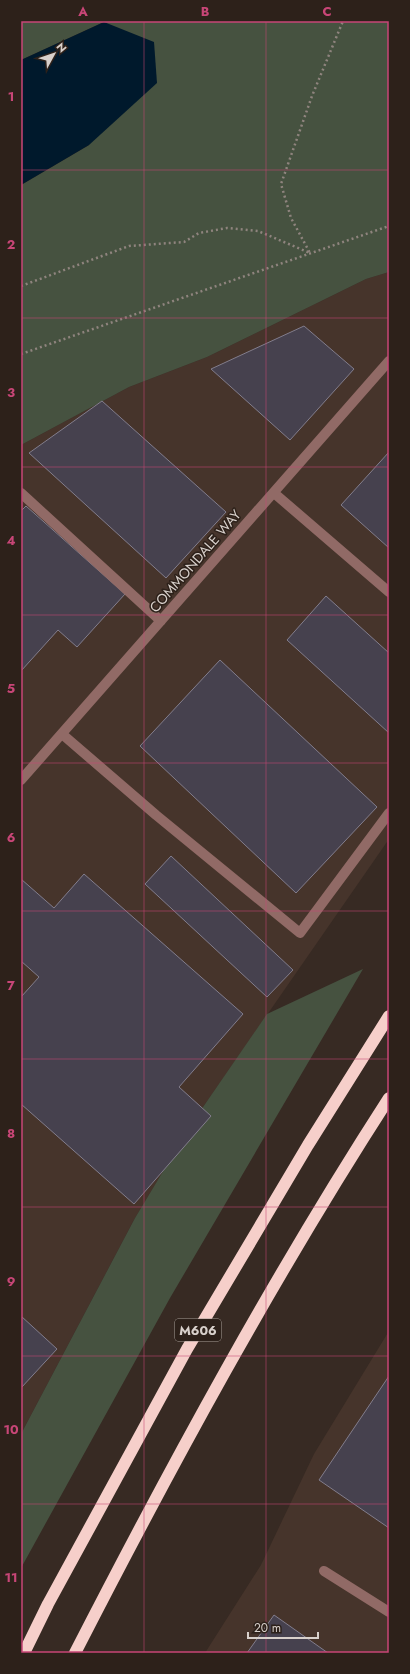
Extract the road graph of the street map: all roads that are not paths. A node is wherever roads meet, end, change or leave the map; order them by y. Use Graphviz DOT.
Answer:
graph roads {
  1 [pos="389,361"];
  2 [pos="21,493"];
  3 [pos="274,493"];
  4 [pos="389,592"];
  5 [pos="161,621"];
  6 [pos="62,734"];
  7 [pos="21,780"];
  8 [pos="389,813"];
  9 [pos="389,1016"];
  10 [pos="389,1098"];
  11 [pos="324,1571"];
  12 [pos="389,1612"];
  13 [pos="24,1653"];
  14 [pos="75,1653"];
  1 -- 3 [label="street, COMMONDALE WAY"];
  2 -- 5 [label="street"];
  3 -- 4 [label="street"];
  3 -- 5 [label="street, COMMONDALE WAY"];
  5 -- 6 [label="street, COMMONDALE WAY"];
  6 -- 7 [label="street, COMMONDALE WAY"];
  6 -- 8 [label="street"];
  9 -- 13 [label="highway, M606"];
  10 -- 14 [label="highway, M606"];
  11 -- 12 [label="street"];
}
